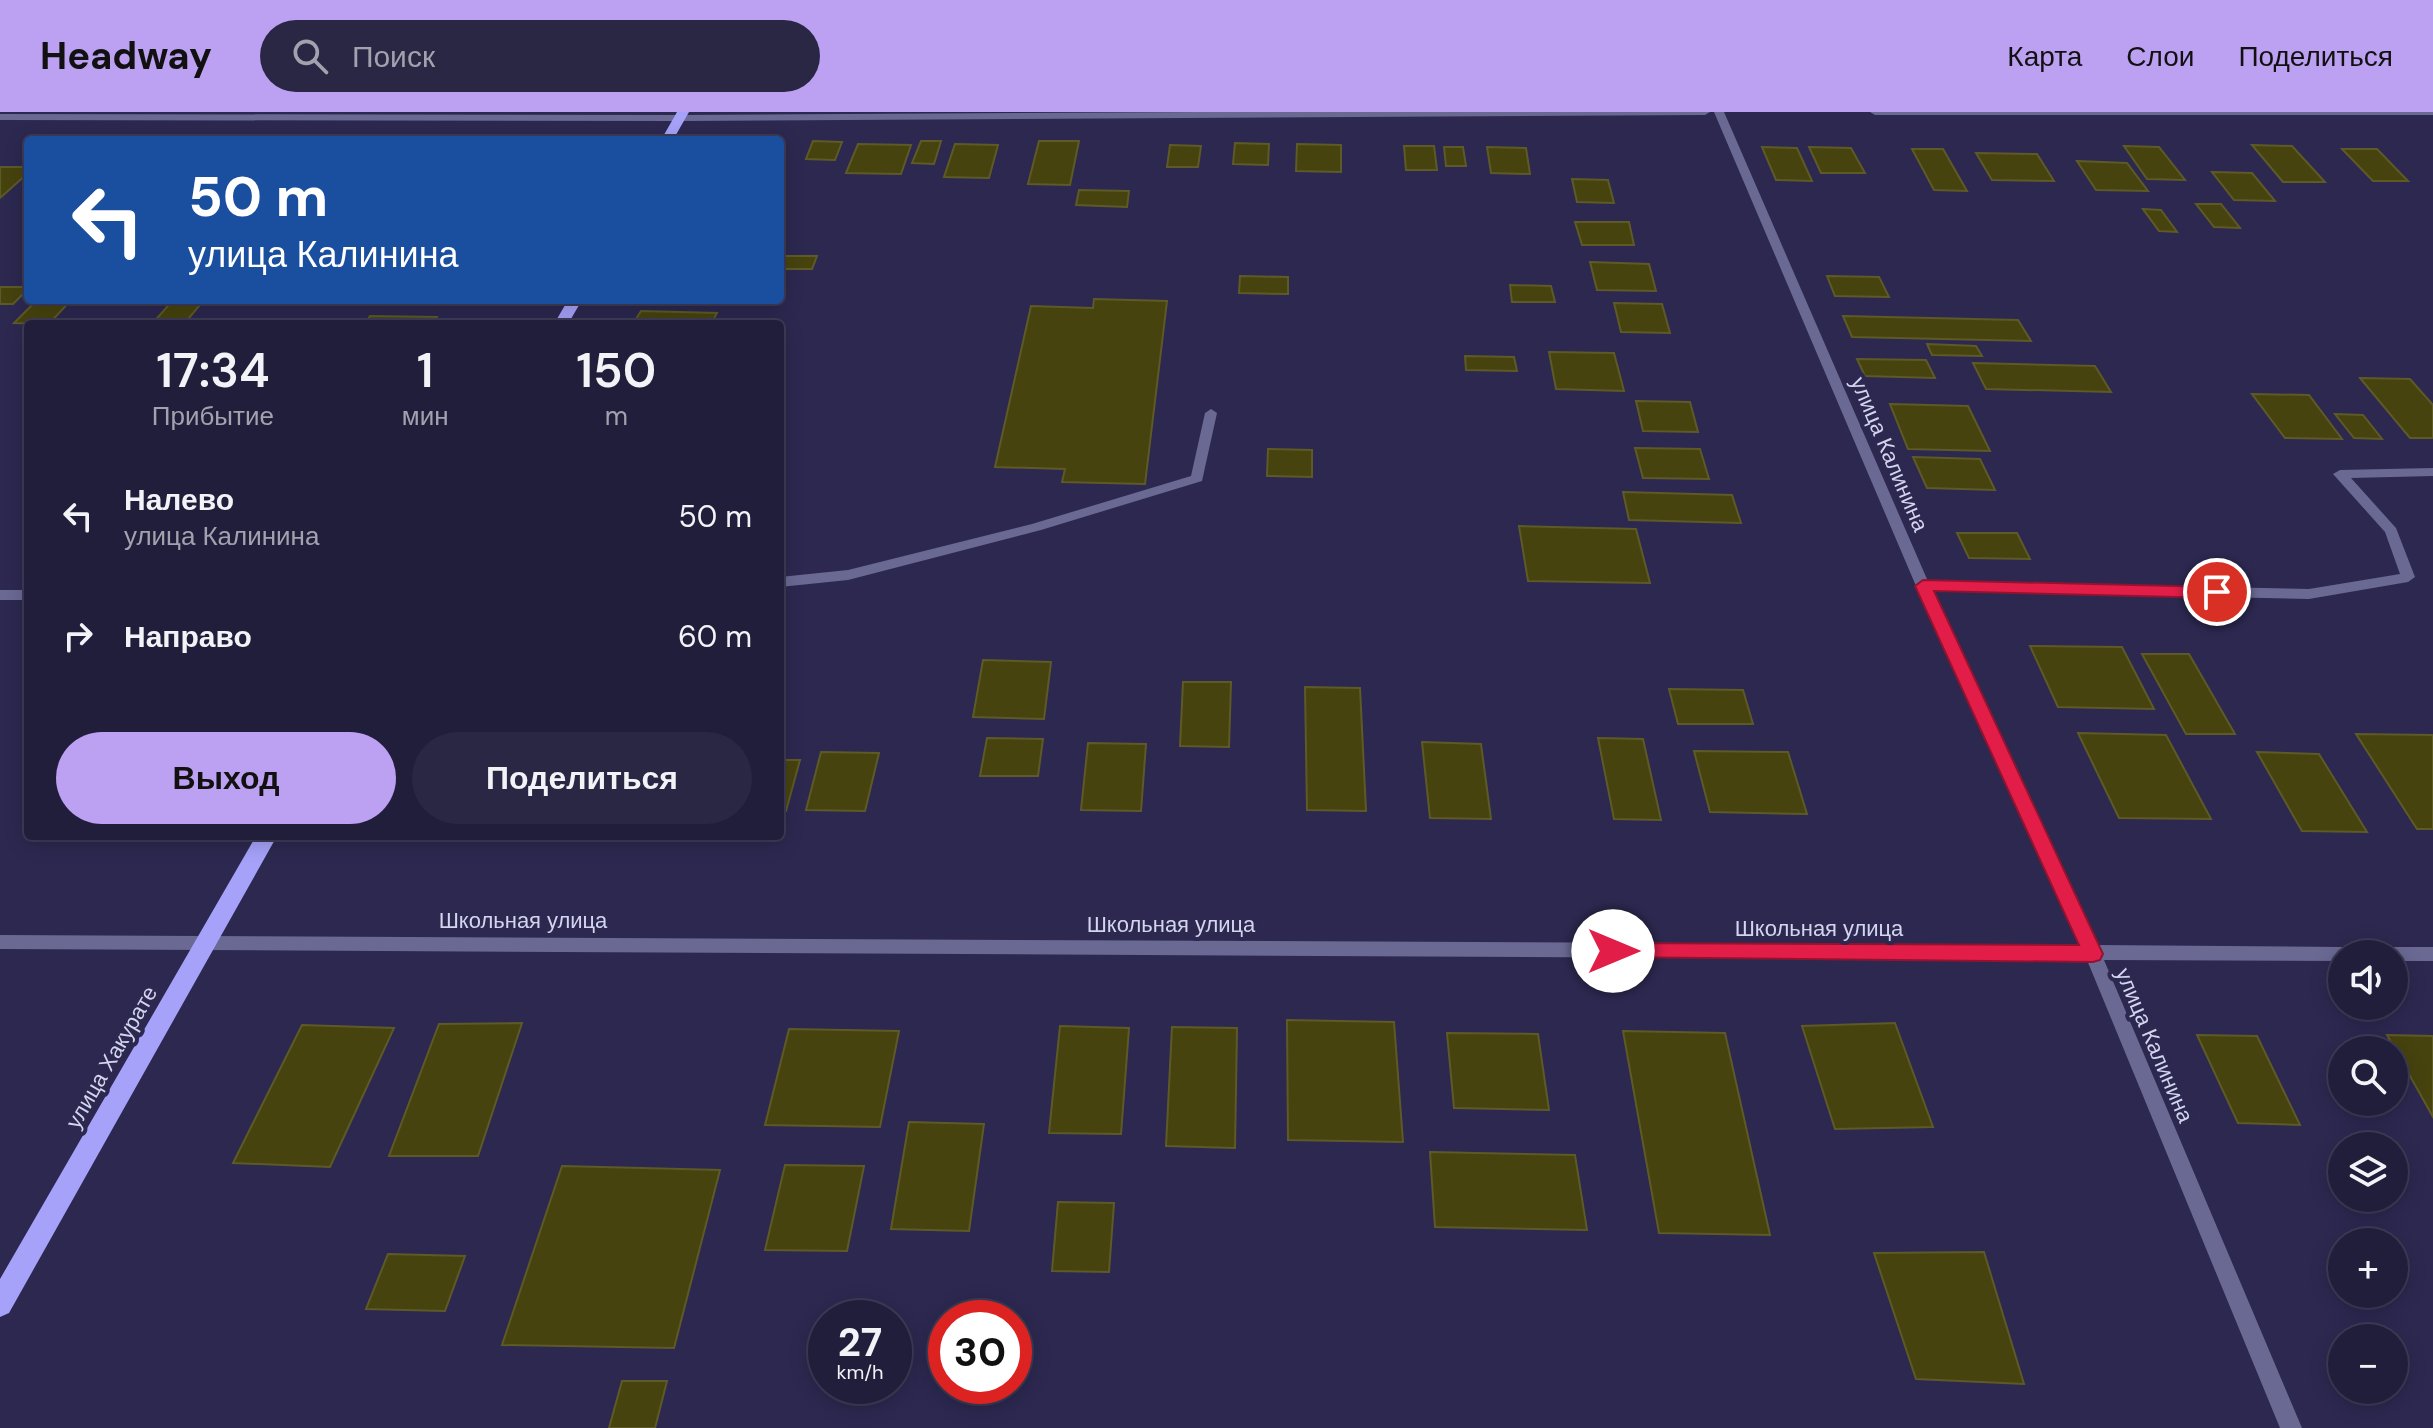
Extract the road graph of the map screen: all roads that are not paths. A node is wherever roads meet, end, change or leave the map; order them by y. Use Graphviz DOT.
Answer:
graph roads {
  1 [pos="1705,112"];
  2 [pos="1719,112"];
  3 [pos="1875,112"];
  4 [pos="2433,112"];
  5 [pos="682,115"];
  6 [pos="0,117"];
  7 [pos="669,136"];
  8 [pos="1211,413"];
  9 [pos="2433,472"];
  10 [pos="784,582"];
  11 [pos="1923,586"];
  12 [pos="0,595"];
  13 [pos="24,595"];
  14 [pos="265,840"];
  15 [pos="0,942"];
  16 [pos="206,942"];
  17 [pos="2093,954"];
  18 [pos="2328,954"];
  19 [pos="2408,954"];
  20 [pos="2433,954"];
  21 [pos="0,1304"];
  22 [pos="2291,1428"];
  1 -- 5 [label="street"];
  2 -- 11 [label="street, улица Калинина"];
  3 -- 4 [label="street"];
  5 -- 6 [label="street"];
  5 -- 7 [label="main road"];
  8 -- 10 [label="street"];
  9 -- 11 [label="street"];
  11 -- 17 [label="street, улица Калинина"];
  12 -- 13 [label="street"];
  14 -- 16 [label="main road, улица Хакурате"];
  15 -- 16 [label="street, Школьная улица"];
  16 -- 17 [label="street, Школьная улица"];
  16 -- 21 [label="main road, улица Хакурате"];
  17 -- 18 [label="street, Школьная улица"];
  17 -- 22 [label="street, улица Калинина"];
  19 -- 20 [label="street"];
}
